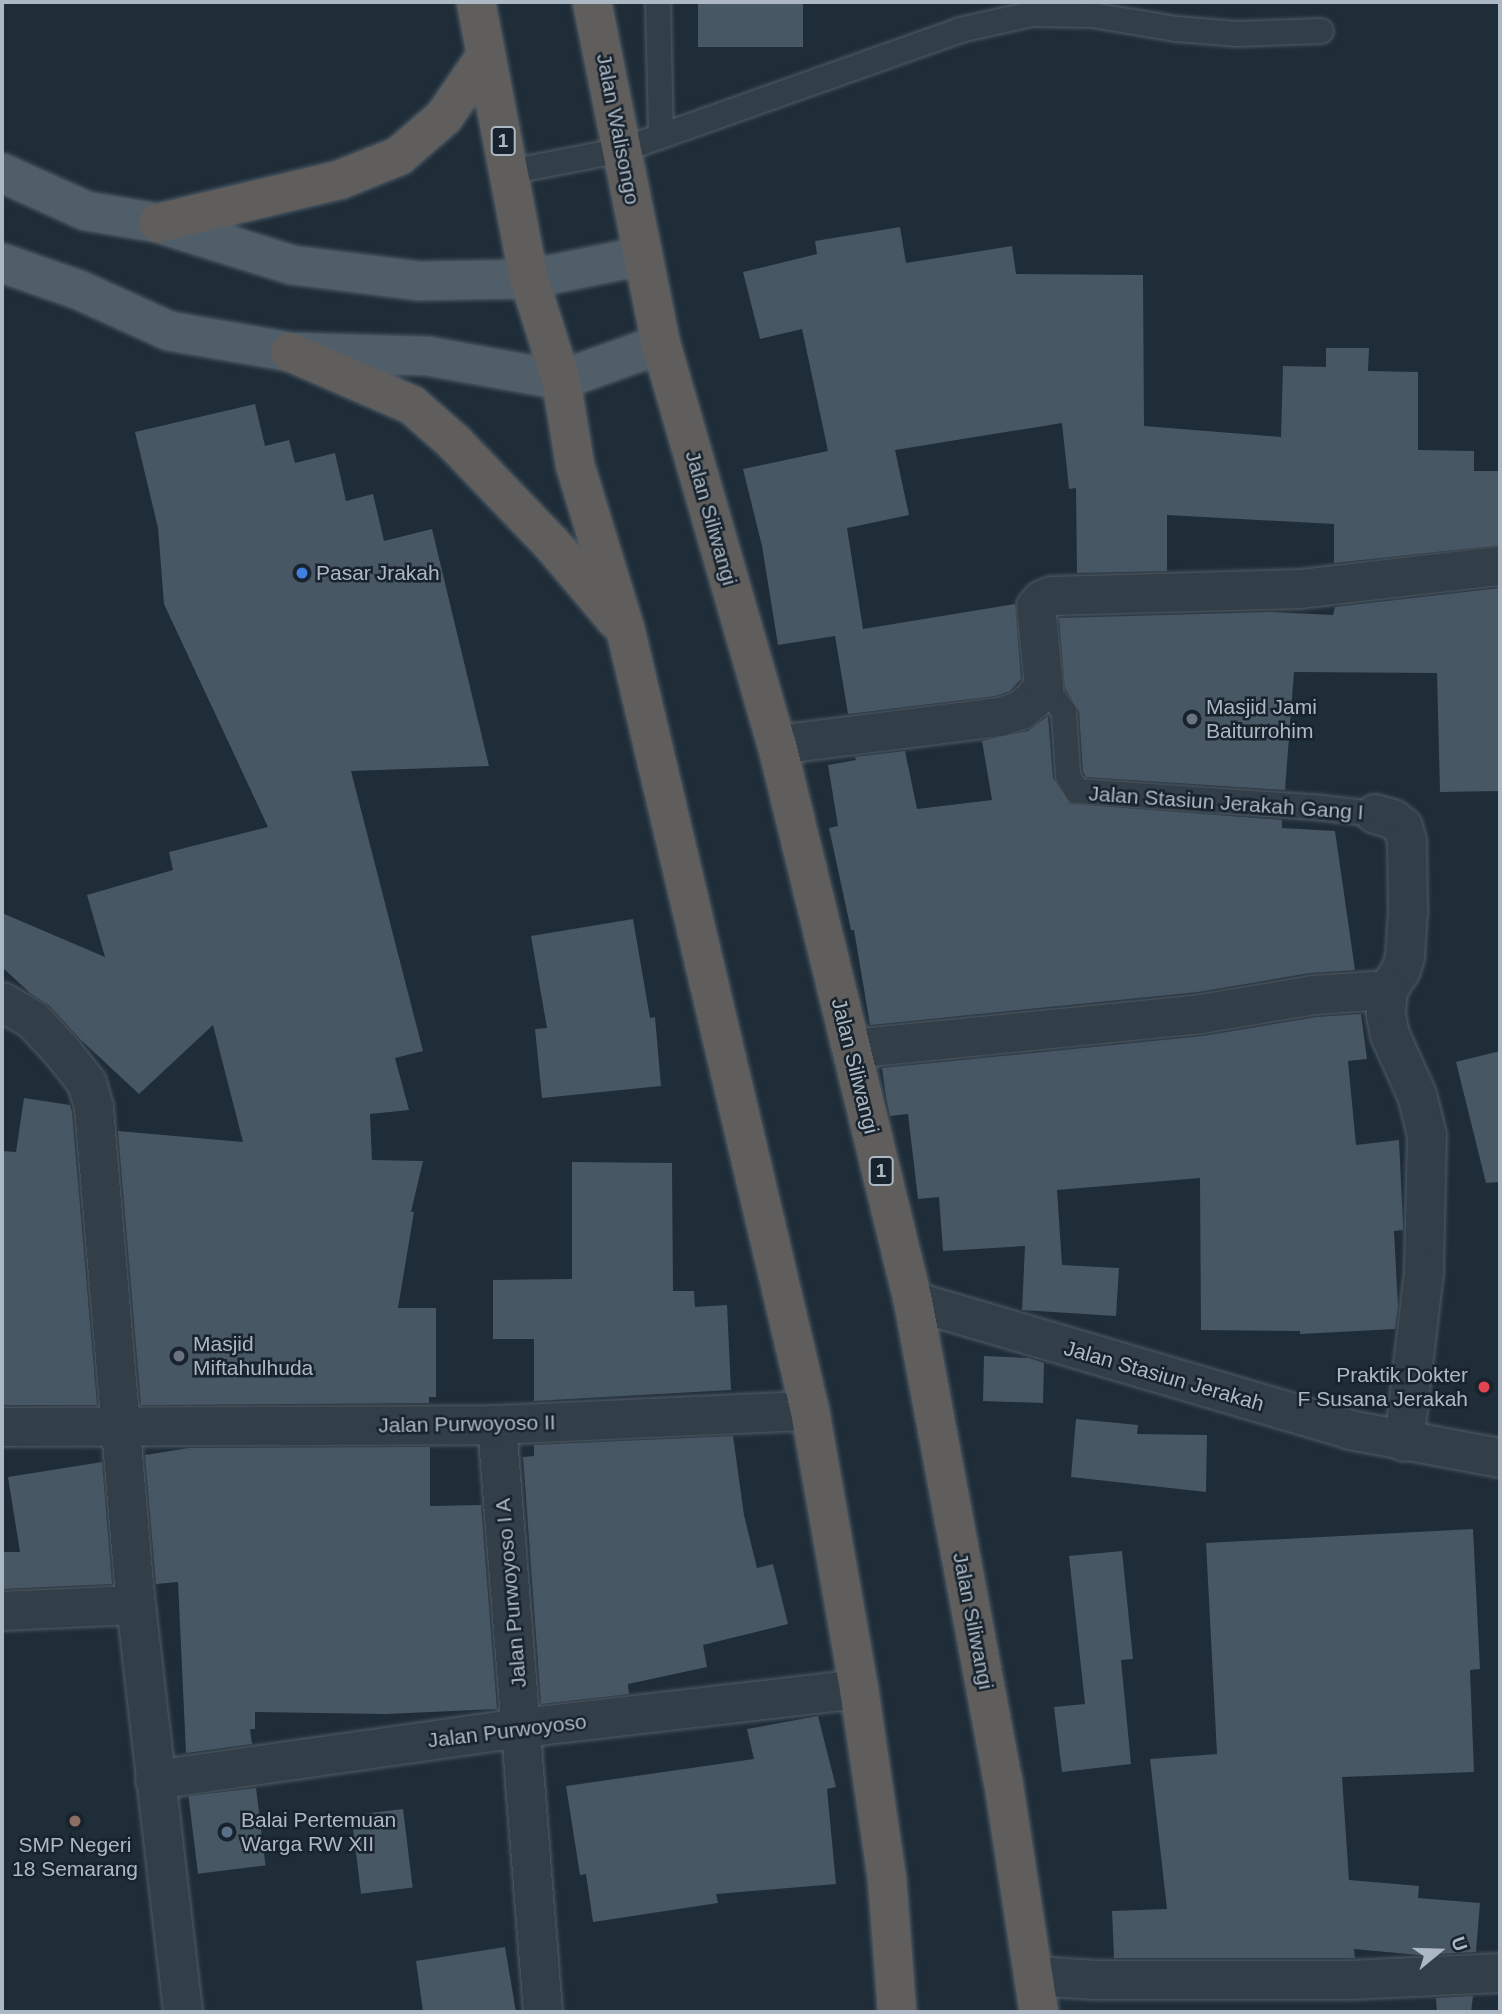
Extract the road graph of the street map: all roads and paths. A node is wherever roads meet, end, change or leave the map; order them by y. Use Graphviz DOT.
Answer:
graph roads {
  1 [pos="476,2"];
  2 [pos="592,2"];
  3 [pos="657,2"];
  4 [pos="1321,31"];
  5 [pos="486,56"];
  6 [pos="661,136"];
  7 [pos="622,150"];
  8 [pos="509,172"];
  9 [pos="2,173"];
  10 [pos="158,223"];
  11 [pos="642,256"];
  12 [pos="2,263"];
  13 [pos="529,279"];
  14 [pos="661,344"];
  15 [pos="290,352"];
  16 [pos="561,380"];
  17 [pos="1500,566"];
  18 [pos="626,632"];
  19 [pos="1044,686"];
  20 [pos="777,745"];
  21 [pos="1375,814"];
  22 [pos="1388,990"];
  23 [pos="2,1002"];
  24 [pos="851,1049"];
  25 [pos="913,1301"];
  26 [pos="810,1411"];
  27 [pos="497,1425"];
  28 [pos="2,1427"];
  29 [pos="123,1429"];
  30 [pos="1404,1442"];
  31 [pos="1500,1458"];
  32 [pos="136,1605"];
  33 [pos="2,1611"];
  34 [pos="859,1689"];
  35 [pos="522,1728"];
  36 [pos="155,1780"];
  37 [pos="1500,1973"];
  38 [pos="1037,1994"];
  39 [pos="183,2012"];
  40 [pos="543,2012"];
  41 [pos="897,2012"];
  1 -- 5 [label="highway, 1"];
  2 -- 7 [label="highway, Jalan Walisongo / 1"];
  3 -- 6 [label="lane"];
  4 -- 6 [label="lane"];
  5 -- 8 [label="highway, 1"];
  5 -- 10 [label="highway"];
  6 -- 7 [label="lane"];
  7 -- 8 [label="lane"];
  7 -- 11 [label="highway, Jalan Walisongo / 1"];
  8 -- 13 [label="highway, 1"];
  9 -- 10 [label="main road"];
  10 -- 13 [label="main road"];
  11 -- 13 [label="main road"];
  11 -- 14 [label="highway, Jalan Siliwangi / 1"];
  12 -- 15 [label="main road"];
  13 -- 16 [label="highway, 1"];
  14 -- 16 [label="main road"];
  14 -- 20 [label="highway, Jalan Siliwangi / 1"];
  15 -- 16 [label="main road"];
  15 -- 18 [label="highway"];
  16 -- 18 [label="highway, 1"];
  17 -- 19 [label="street"];
  18 -- 26 [label="highway, 1"];
  19 -- 20 [label="street"];
  19 -- 21 [label="lane, Jalan Stasiun Jerakah Gang I"];
  20 -- 24 [label="highway, Jalan Siliwangi / 1"];
  21 -- 22 [label="street, Jalan Stasiun Jerakah Gang I"];
  22 -- 24 [label="street"];
  22 -- 30 [label="street, Jalan Stasiun Jerakah Gang I"];
  23 -- 29 [label="street"];
  24 -- 25 [label="highway, Jalan Siliwangi / 1"];
  25 -- 30 [label="street, Jalan Stasiun Jerakah"];
  25 -- 38 [label="highway, Jalan Siliwangi / 1"];
  26 -- 27 [label="street, Jalan Purwoyoso II"];
  26 -- 34 [label="highway, 1"];
  27 -- 29 [label="street, Jalan Purwoyoso II"];
  27 -- 35 [label="street, Jalan Purwoyoso I A"];
  28 -- 29 [label="street, Jalan Purwoyoso II"];
  29 -- 32 [label="street"];
  30 -- 31 [label="street, Jalan Stasiun Jerakah"];
  32 -- 33 [label="street"];
  32 -- 36 [label="street"];
  34 -- 35 [label="street, Jalan Purwoyoso"];
  34 -- 41 [label="highway, 1"];
  35 -- 36 [label="street, Jalan Purwoyoso"];
  35 -- 40 [label="street, Jalan Purwoyoso I A"];
  36 -- 39 [label="street"];
  37 -- 38 [label="street"];
}
